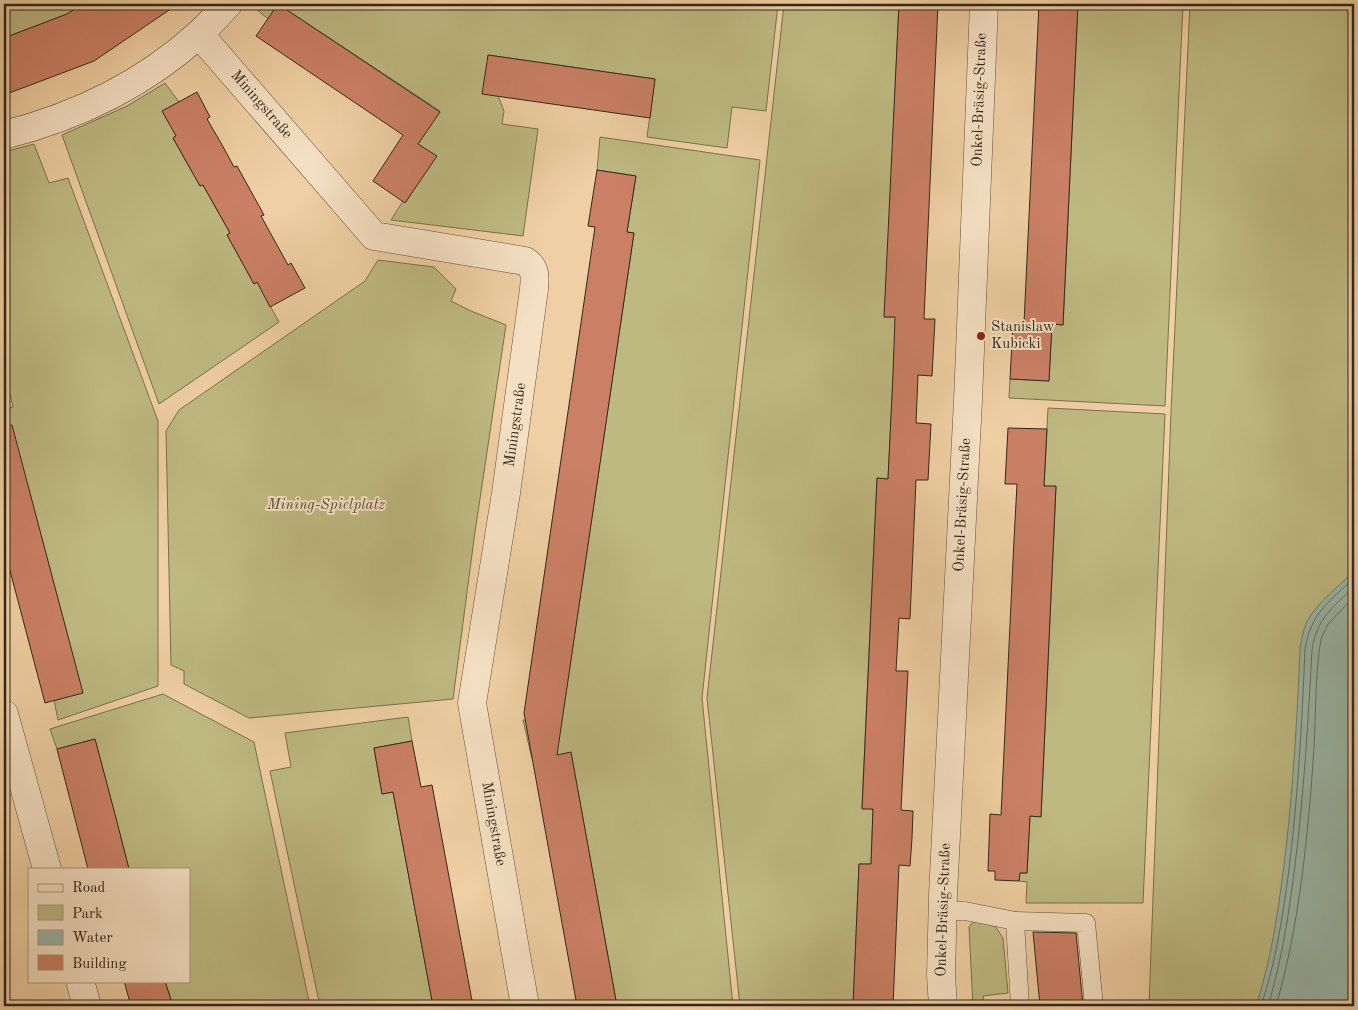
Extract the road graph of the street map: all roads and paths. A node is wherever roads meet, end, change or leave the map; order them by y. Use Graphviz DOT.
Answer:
graph roads {
  1 [pos="228,4"];
  2 [pos="984,4"];
  3 [pos="199,34"];
  4 [pos="4,135"];
  5 [pos="4,714"];
  6 [pos="47,868"];
  7 [pos="943,911"];
  8 [pos="1015,920"];
  9 [pos="80,982"];
  10 [pos="87,1006"];
  11 [pos="525,1006"];
  12 [pos="943,1006"];
  13 [pos="1020,1006"];
  14 [pos="1094,1006"];
  1 -- 3 [label="street"];
  2 -- 7 [label="street, Onkel-Bräsig-Straße"];
  3 -- 4 [label="street"];
  3 -- 11 [label="street, Miningstraße"];
  5 -- 6 [label="street"];
  7 -- 8 [label="lane"];
  7 -- 12 [label="street, Onkel-Bräsig-Straße"];
  8 -- 13 [label="lane"];
  8 -- 14 [label="lane"];
  9 -- 10 [label="street"];
}
